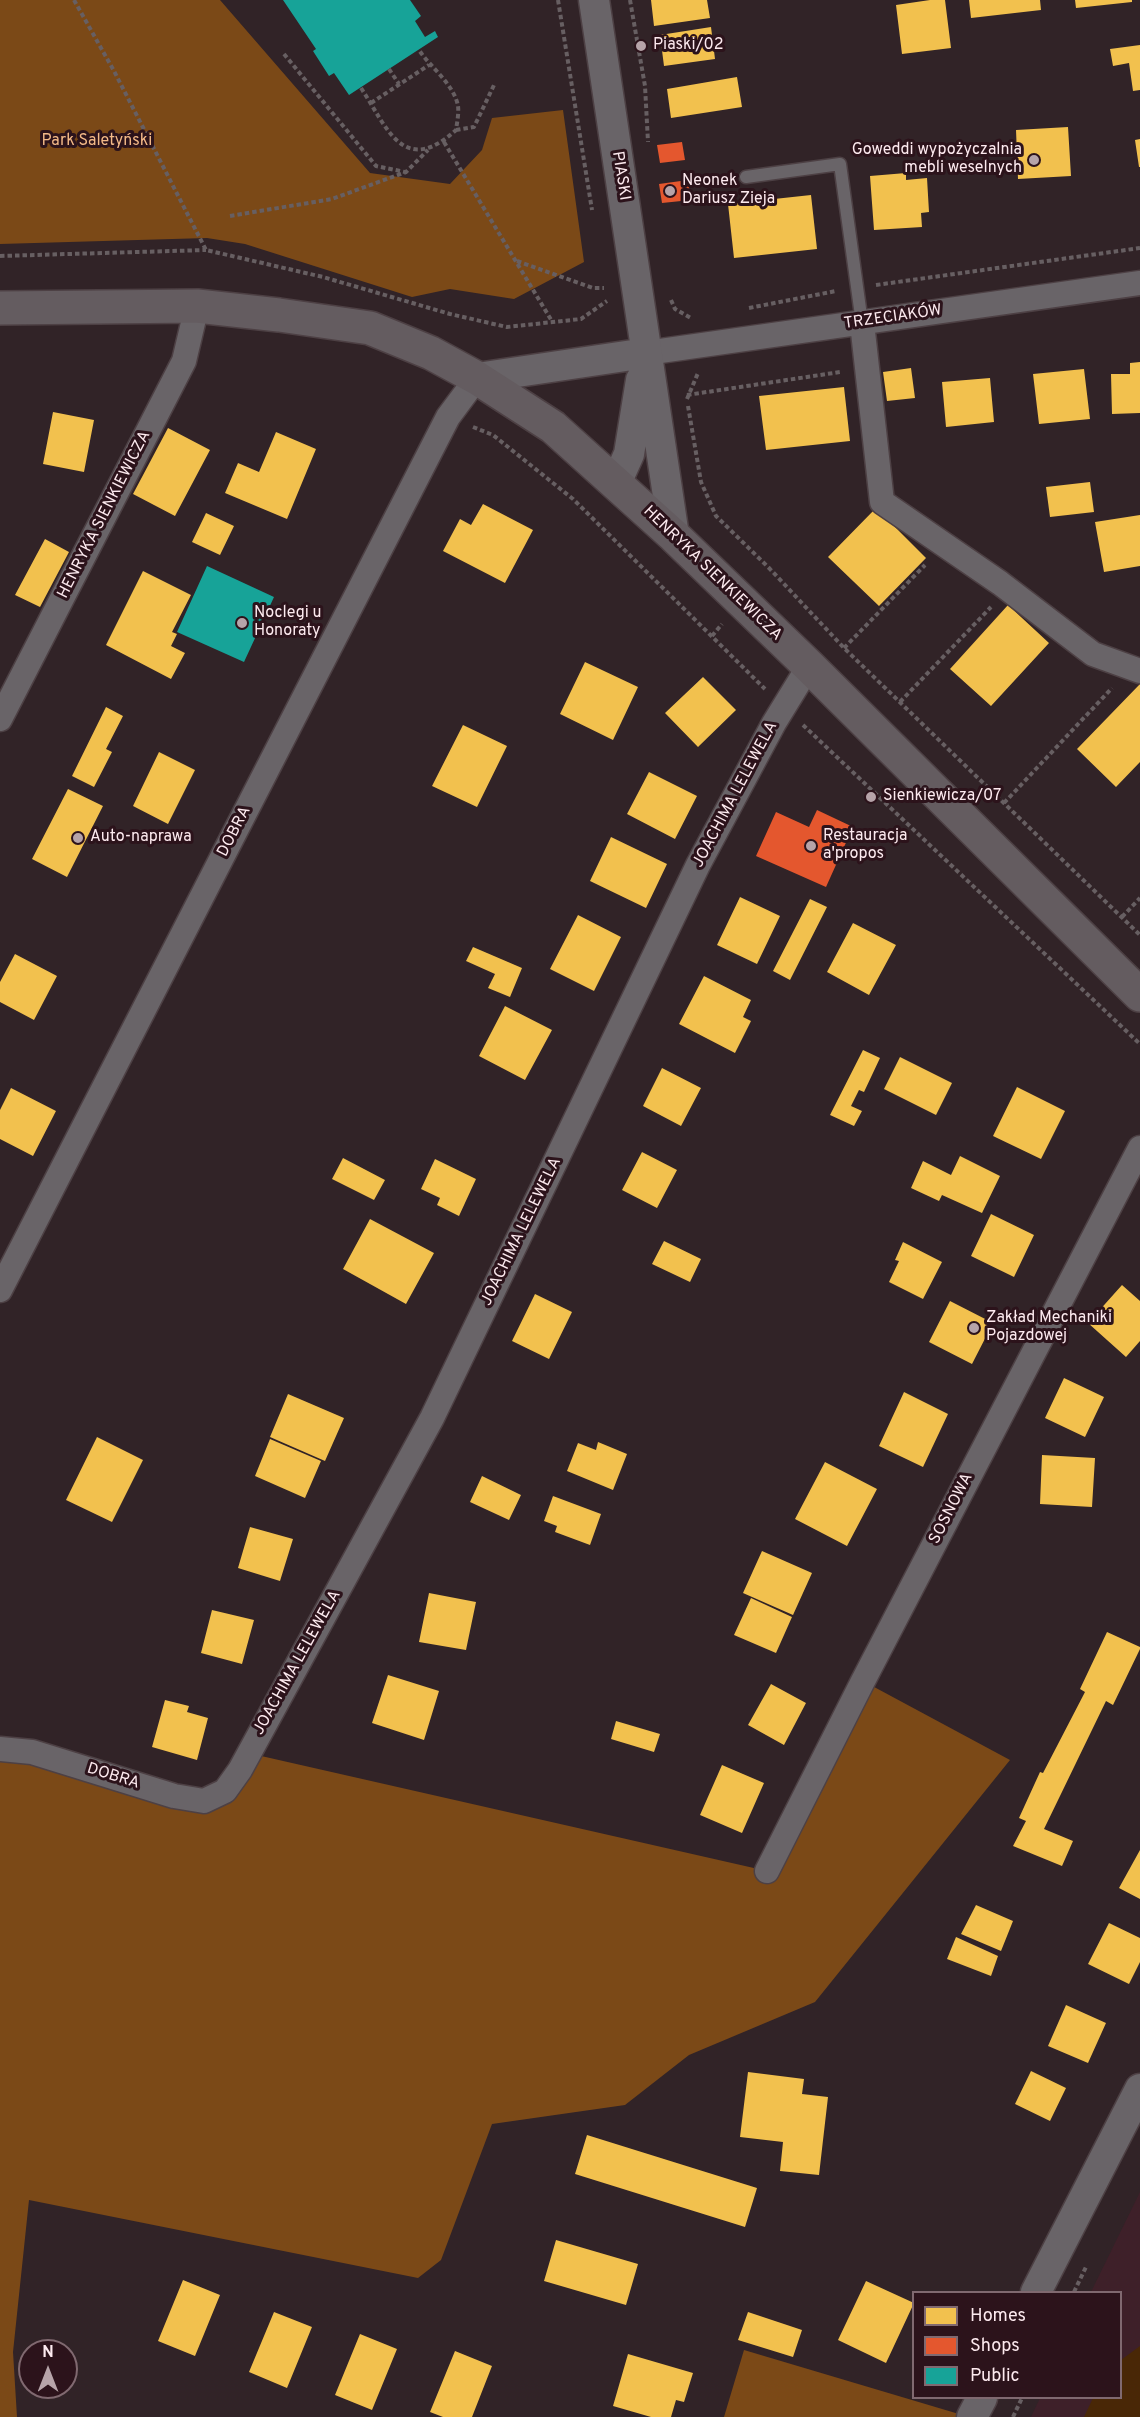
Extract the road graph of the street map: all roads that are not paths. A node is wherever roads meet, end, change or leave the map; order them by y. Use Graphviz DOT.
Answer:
graph roads {
  1 [pos="594,0"];
  2 [pos="746,177"];
  3 [pos="1140,283"];
  4 [pos="197,306"];
  5 [pos="0,308"];
  6 [pos="862,323"];
  7 [pos="646,353"];
  8 [pos="477,378"];
  9 [pos="616,483"];
  10 [pos="674,536"];
  11 [pos="809,666"];
  12 [pos="1136,669"];
  13 [pos="0,720"];
  14 [pos="1140,995"];
  15 [pos="1140,1148"];
  16 [pos="0,1290"];
  17 [pos="0,1749"];
  18 [pos="225,1791"];
  19 [pos="767,1871"];
  20 [pos="1140,2089"];
  21 [pos="1037,2291"];
  22 [pos="981,2399"];
  23 [pos="972,2417"];
  1 -- 7 [label="street, PIASKI"];
  2 -- 6 [label="lane"];
  3 -- 6 [label="street, TRZECIAKÓW"];
  4 -- 5 [label="main road, HENRYKA SIENKIEWICZA"];
  4 -- 8 [label="main road, HENRYKA SIENKIEWICZA"];
  4 -- 13 [label="street, HENRYKA SIENKIEWICZA"];
  6 -- 7 [label="street, TRZECIAKÓW"];
  6 -- 12 [label="street"];
  7 -- 8 [label="street"];
  7 -- 9 [label="street, PIASKI"];
  7 -- 10 [label="street, PIASKI"];
  8 -- 9 [label="main road, HENRYKA SIENKIEWICZA"];
  8 -- 16 [label="street, DOBRA"];
  9 -- 10 [label="main road, HENRYKA SIENKIEWICZA"];
  10 -- 11 [label="main road, HENRYKA SIENKIEWICZA"];
  11 -- 14 [label="main road, HENRYKA SIENKIEWICZA"];
  11 -- 18 [label="street, JOACHIMA LELEWELA"];
  15 -- 19 [label="street, SOSNOWA"];
  17 -- 18 [label="street, DOBRA"];
  20 -- 21 [label="street"];
  22 -- 23 [label="street"];
}
